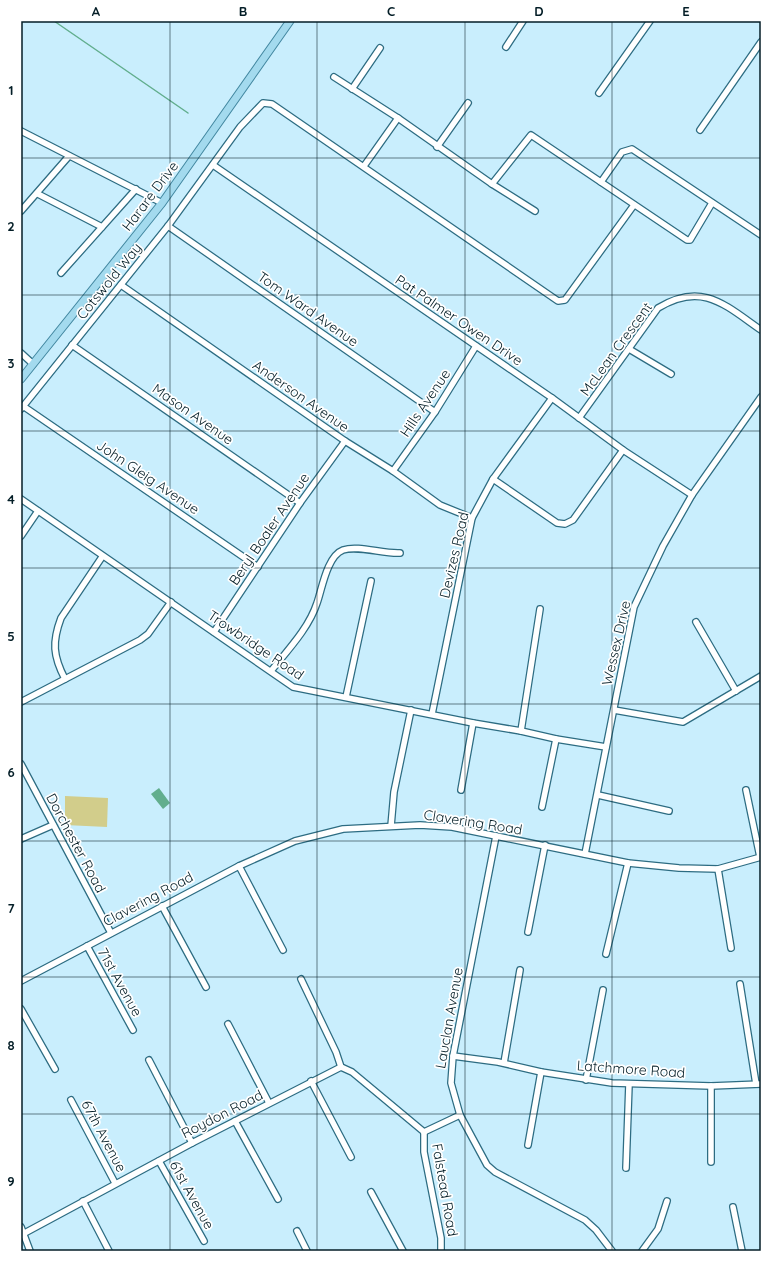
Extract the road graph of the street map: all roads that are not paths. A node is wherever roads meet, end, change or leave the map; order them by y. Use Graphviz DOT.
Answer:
graph roads {
  1 [pos="290,21"];
  2 [pos="523,21"];
  3 [pos="650,21"];
  4 [pos="761,42"];
  5 [pos="506,47"];
  6 [pos="380,48"];
  7 [pos="334,77"];
  8 [pos="352,89"];
  9 [pos="599,94"];
  10 [pos="468,103"];
  11 [pos="398,118"];
  12 [pos="700,130"];
  13 [pos="21,131"];
  14 [pos="437,147"];
  15 [pos="68,156"];
  16 [pos="212,166"];
  17 [pos="364,166"];
  18 [pos="601,182"];
  19 [pos="492,184"];
  20 [pos="136,189"];
  21 [pos="38,194"];
  22 [pos="162,203"];
  23 [pos="712,203"];
  24 [pos="634,205"];
  25 [pos="21,211"];
  26 [pos="535,211"];
  27 [pos="168,226"];
  28 [pos="102,227"];
  29 [pos="761,235"];
  30 [pos="61,274"];
  31 [pos="121,286"];
  32 [pos="761,330"];
  33 [pos="72,345"];
  34 [pos="476,346"];
  35 [pos="629,349"];
  36 [pos="21,353"];
  37 [pos="34,364"];
  38 [pos="670,374"];
  39 [pos="21,379"];
  40 [pos="761,397"];
  41 [pos="552,398"];
  42 [pos="22,408"];
  43 [pos="435,412"];
  44 [pos="579,418"];
  45 [pos="345,441"];
  46 [pos="623,450"];
  47 [pos="393,471"];
  48 [pos="493,479"];
  49 [pos="692,495"];
  50 [pos="21,499"];
  51 [pos="300,504"];
  52 [pos="38,511"];
  53 [pos="472,518"];
  54 [pos="21,536"];
  55 [pos="400,553"];
  56 [pos="102,556"];
  57 [pos="258,567"];
  58 [pos="371,581"];
  59 [pos="171,602"];
  60 [pos="540,610"];
  61 [pos="696,622"];
  62 [pos="214,632"];
  63 [pos="271,671"];
  64 [pos="761,676"];
  65 [pos="65,679"];
  66 [pos="736,691"];
  67 [pos="346,697"];
  68 [pos="21,702"];
  69 [pos="411,710"];
  70 [pos="614,710"];
  71 [pos="432,714"];
  72 [pos="473,723"];
  73 [pos="522,730"];
  74 [pos="556,739"];
  75 [pos="606,747"];
  76 [pos="21,764"];
  77 [pos="461,790"];
  78 [pos="746,790"];
  79 [pos="598,795"];
  80 [pos="542,807"];
  81 [pos="669,811"];
  82 [pos="53,825"];
  83 [pos="390,826"];
  84 [pos="496,836"];
  85 [pos="21,839"];
  86 [pos="545,845"];
  87 [pos="586,854"];
  88 [pos="760,857"];
  89 [pos="628,863"];
  90 [pos="239,866"];
  91 [pos="718,869"];
  92 [pos="162,906"];
  93 [pos="528,932"];
  94 [pos="111,933"];
  95 [pos="87,946"];
  96 [pos="731,948"];
  97 [pos="283,950"];
  98 [pos="606,954"];
  99 [pos="520,970"];
  100 [pos="301,980"];
  101 [pos="21,981"];
  102 [pos="740,984"];
  103 [pos="206,987"];
  104 [pos="603,990"];
  105 [pos="21,1009"];
  106 [pos="228,1024"];
  107 [pos="133,1030"];
  108 [pos="453,1056"];
  109 [pos="149,1060"];
  110 [pos="504,1063"];
  111 [pos="341,1067"];
  112 [pos="55,1069"];
  113 [pos="541,1072"];
  114 [pos="586,1080"];
  115 [pos="311,1081"];
  116 [pos="629,1084"];
  117 [pos="759,1084"];
  118 [pos="711,1086"];
  119 [pos="71,1100"];
  120 [pos="269,1103"];
  121 [pos="460,1114"];
  122 [pos="235,1121"];
  123 [pos="424,1132"];
  124 [pos="192,1143"];
  125 [pos="528,1145"];
  126 [pos="351,1157"];
  127 [pos="159,1161"];
  128 [pos="711,1162"];
  129 [pos="626,1168"];
  130 [pos="116,1183"];
  131 [pos="372,1192"];
  132 [pos="278,1199"];
  133 [pos="83,1201"];
  134 [pos="667,1201"];
  135 [pos="733,1207"];
  136 [pos="21,1228"];
  137 [pos="297,1231"];
  138 [pos="22,1234"];
  139 [pos="204,1241"];
  140 [pos="30,1251"];
  141 [pos="109,1251"];
  142 [pos="307,1251"];
  143 [pos="402,1251"];
  144 [pos="441,1251"];
  145 [pos="612,1251"];
  146 [pos="642,1251"];
  147 [pos="742,1251"];
  1 -- 22 [label="main road, Harare Drive"];
  2 -- 5 [label="street"];
  3 -- 9 [label="street"];
  4 -- 12 [label="street"];
  6 -- 8 [label="street"];
  7 -- 8 [label="street"];
  8 -- 11 [label="street"];
  10 -- 14 [label="street"];
  11 -- 14 [label="street"];
  11 -- 17 [label="street"];
  13 -- 15 [label="street"];
  14 -- 19 [label="street"];
  15 -- 20 [label="street"];
  15 -- 21 [label="street"];
  16 -- 17 [label="street, Cotswold Way"];
  16 -- 27 [label="street, Cotswold Way"];
  16 -- 34 [label="street, Pat Palmer Owen Drive"];
  17 -- 24 [label="street"];
  18 -- 19 [label="street"];
  18 -- 23 [label="street"];
  18 -- 24 [label="street"];
  19 -- 26 [label="street"];
  20 -- 22 [label="street"];
  20 -- 28 [label="street"];
  21 -- 25 [label="street"];
  21 -- 28 [label="street"];
  22 -- 37 [label="main road, Harare Drive"];
  23 -- 24 [label="street"];
  23 -- 29 [label="street"];
  27 -- 31 [label="street, Cotswold Way"];
  27 -- 43 [label="street, Tom Ward Avenue"];
  28 -- 30 [label="street"];
  31 -- 33 [label="street, Cotswold Way"];
  31 -- 45 [label="street, Anderson Avenue"];
  32 -- 35 [label="street, McLean Crescent"];
  33 -- 42 [label="street, Cotswold Way"];
  33 -- 51 [label="street, Mason Avenue"];
  34 -- 41 [label="street, Pat Palmer Owen Drive"];
  34 -- 43 [label="street, Hills Avenue"];
  35 -- 38 [label="street"];
  35 -- 44 [label="street, McLean Crescent"];
  36 -- 37 [label="street"];
  37 -- 39 [label="main road, Harare Drive"];
  40 -- 49 [label="street, Wessex Drive"];
  41 -- 44 [label="street, Pat Palmer Owen Drive"];
  41 -- 48 [label="street, Devizes Road"];
  42 -- 57 [label="street, John Gleig Avenue"];
  43 -- 47 [label="street, Hills Avenue"];
  44 -- 46 [label="street, Pat Palmer Owen Drive"];
  45 -- 47 [label="street, Anderson Avenue"];
  45 -- 51 [label="street, Beryl Boaler Avenue"];
  46 -- 48 [label="street"];
  46 -- 49 [label="street, Pat Palmer Owen Drive"];
  47 -- 53 [label="street, Anderson Avenue"];
  48 -- 53 [label="street, Devizes Road"];
  49 -- 70 [label="street, Wessex Drive"];
  50 -- 52 [label="street, Trowbridge Road"];
  51 -- 57 [label="street, Beryl Boaler Avenue"];
  52 -- 54 [label="street"];
  52 -- 56 [label="street, Trowbridge Road"];
  53 -- 71 [label="street, Devizes Road"];
  55 -- 63 [label="street"];
  56 -- 59 [label="street, Trowbridge Road"];
  56 -- 65 [label="street"];
  57 -- 62 [label="street, Beryl Boaler Avenue"];
  58 -- 67 [label="street"];
  59 -- 62 [label="street, Trowbridge Road"];
  59 -- 65 [label="street"];
  60 -- 73 [label="street"];
  61 -- 66 [label="street"];
  62 -- 63 [label="street, Trowbridge Road"];
  63 -- 67 [label="street, Trowbridge Road"];
  64 -- 66 [label="street"];
  65 -- 68 [label="street"];
  66 -- 70 [label="street"];
  67 -- 69 [label="street, Trowbridge Road"];
  69 -- 71 [label="street, Trowbridge Road"];
  69 -- 83 [label="street"];
  70 -- 75 [label="street, Wessex Drive"];
  71 -- 72 [label="street, Trowbridge Road"];
  72 -- 73 [label="street, Trowbridge Road"];
  72 -- 77 [label="street"];
  73 -- 74 [label="street, Trowbridge Road"];
  74 -- 75 [label="street, Trowbridge Road"];
  74 -- 80 [label="street"];
  75 -- 79 [label="street, Wessex Drive"];
  76 -- 82 [label="street, Dorchester Road"];
  78 -- 88 [label="street"];
  79 -- 81 [label="street"];
  79 -- 87 [label="street, Wessex Drive"];
  82 -- 85 [label="street"];
  82 -- 94 [label="street, Dorchester Road"];
  83 -- 84 [label="street, Clavering Road"];
  83 -- 90 [label="street, Clavering Road"];
  84 -- 86 [label="street, Clavering Road"];
  84 -- 108 [label="street, Lauclan Avenue"];
  86 -- 87 [label="street, Clavering Road"];
  86 -- 93 [label="street"];
  87 -- 89 [label="street, Clavering Road"];
  88 -- 91 [label="street, Clavering Road"];
  89 -- 91 [label="street, Clavering Road"];
  89 -- 98 [label="street"];
  90 -- 92 [label="street, Clavering Road"];
  90 -- 97 [label="street"];
  91 -- 96 [label="street"];
  92 -- 94 [label="street, Clavering Road"];
  92 -- 103 [label="street"];
  94 -- 95 [label="street, Clavering Road"];
  95 -- 101 [label="street, Clavering Road"];
  95 -- 107 [label="street, 71st Avenue"];
  99 -- 110 [label="street"];
  100 -- 111 [label="street"];
  102 -- 117 [label="street"];
  104 -- 114 [label="street"];
  105 -- 112 [label="street"];
  106 -- 120 [label="street"];
  108 -- 110 [label="street, Latchmore Road"];
  108 -- 121 [label="street, Lauclan Avenue"];
  109 -- 124 [label="street"];
  110 -- 113 [label="street, Latchmore Road"];
  111 -- 115 [label="street, Roydon Road"];
  111 -- 123 [label="street"];
  113 -- 114 [label="street, Latchmore Road"];
  113 -- 125 [label="street"];
  114 -- 116 [label="street, Latchmore Road"];
  115 -- 120 [label="street, Roydon Road"];
  115 -- 126 [label="street"];
  116 -- 118 [label="street, Latchmore Road"];
  116 -- 129 [label="street"];
  117 -- 118 [label="street, Latchmore Road"];
  118 -- 128 [label="street"];
  119 -- 130 [label="street, 67th Avenue"];
  120 -- 122 [label="street, Roydon Road"];
  121 -- 123 [label="street"];
  121 -- 145 [label="street, Lauclan Avenue"];
  122 -- 124 [label="street, Roydon Road"];
  122 -- 132 [label="street"];
  123 -- 144 [label="street, Falstead Road"];
  124 -- 127 [label="street, Roydon Road"];
  127 -- 130 [label="street, Roydon Road"];
  127 -- 139 [label="street, 61st Avenue"];
  130 -- 133 [label="street, Roydon Road"];
  131 -- 143 [label="street"];
  133 -- 138 [label="street, Roydon Road"];
  133 -- 141 [label="street"];
  134 -- 146 [label="street"];
  135 -- 147 [label="street"];
  136 -- 138 [label="street"];
  137 -- 142 [label="street"];
  138 -- 140 [label="street"];
}
